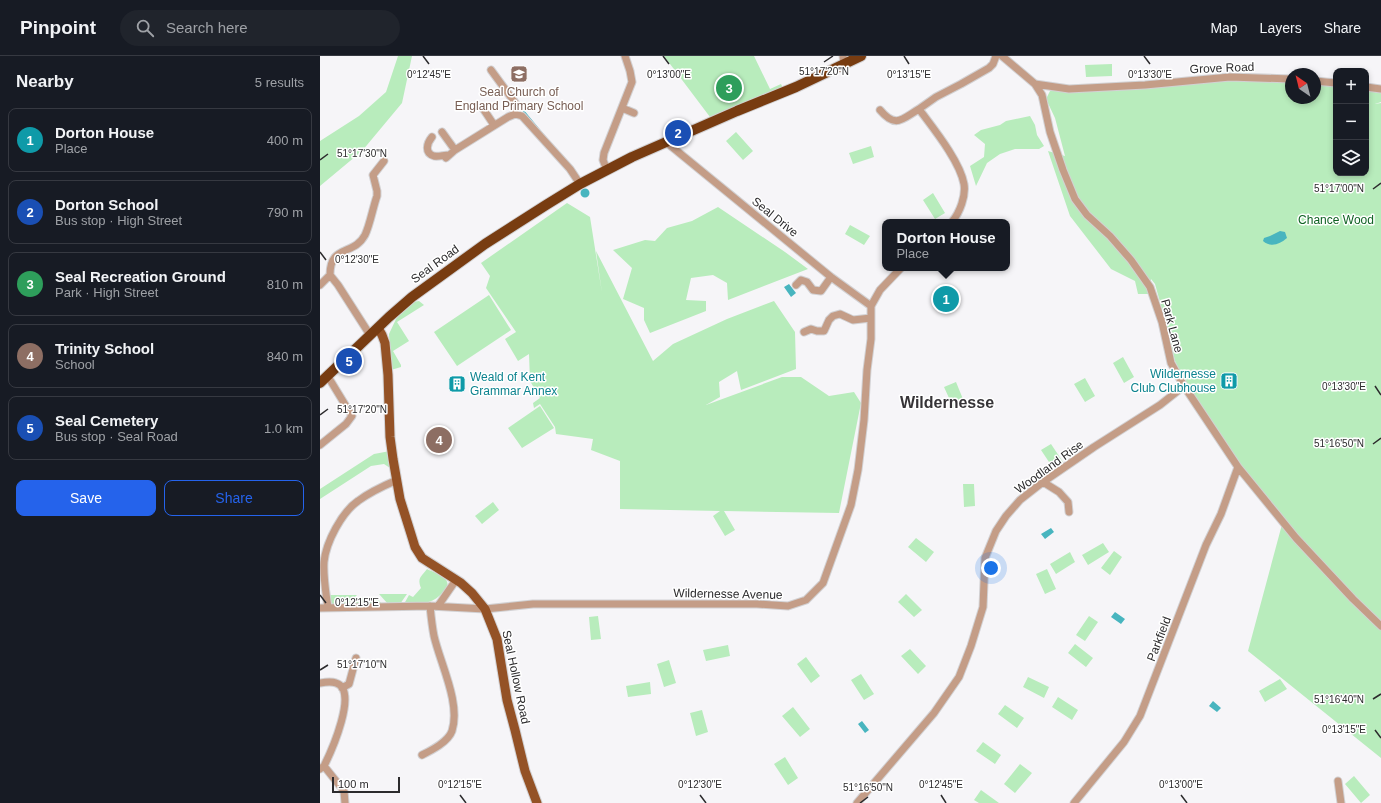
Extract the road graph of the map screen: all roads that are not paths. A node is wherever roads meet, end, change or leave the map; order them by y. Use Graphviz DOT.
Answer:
graph roads {
  1 [pos="625,56"];
  2 [pos="996,56"];
  3 [pos="1002,56"];
  4 [pos="861,59"];
  5 [pos="844,60"];
  6 [pos="491,70"];
  7 [pos="1285,79"];
  8 [pos="1321,82"];
  9 [pos="1333,83"];
  10 [pos="1035,84"];
  11 [pos="1050,87"];
  12 [pos="1369,87"];
  13 [pos="1381,89"];
  14 [pos="1042,95"];
  15 [pos="482,107"];
  16 [pos="622,108"];
  17 [pos="919,109"];
  18 [pos="880,110"];
  19 [pos="634,113"];
  20 [pos="515,114"];
  21 [pos="494,125"];
  22 [pos="442,132"];
  23 [pos="432,137"];
  24 [pos="666,142"];
  25 [pos="455,150"];
  26 [pos="384,161"];
  27 [pos="607,170"];
  28 [pos="580,184"];
  29 [pos="954,219"];
  30 [pos="898,271"];
  31 [pos="330,275"];
  32 [pos="832,277"];
  33 [pos="796,284"];
  34 [pos="320,285"];
  35 [pos="871,306"];
  36 [pos="871,318"];
  37 [pos="374,331"];
  38 [pos="804,332"];
  39 [pos="323,379"];
  40 [pos="1184,386"];
  41 [pos="320,445"];
  42 [pos="1238,468"];
  43 [pos="396,480"];
  44 [pos="1043,482"];
  45 [pos="1069,512"];
  46 [pos="456,580"];
  47 [pos="430,606"];
  48 [pos="438,606"];
  49 [pos="320,608"];
  50 [pos="328,608"];
  51 [pos="485,609"];
  52 [pos="1381,626"];
  53 [pos="356,658"];
  54 [pos="320,683"];
  55 [pos="342,688"];
  56 [pos="422,755"];
  57 [pos="322,767"];
  58 [pos="1338,781"];
  59 [pos="346,798"];
  60 [pos="537,803"];
  61 [pos="857,803"];
  62 [pos="1074,803"];
  63 [pos="1341,803"];
  1 -- 16 [label="street"];
  2 -- 17 [label="street"];
  3 -- 10 [label="street, Park Lane"];
  4 -- 5 [label="highway, Seal Road"];
  5 -- 24 [label="highway, Seal Road"];
  6 -- 20 [label="street"];
  7 -- 11 [label="street, Grove Road"];
  8 -- 9 [label="street"];
  10 -- 11 [label="street, Grove Road"];
  10 -- 14 [label="street, Park Lane"];
  11 -- 14 [label="street"];
  12 -- 13 [label="street"];
  14 -- 40 [label="street, Park Lane"];
  15 -- 21 [label="street"];
  16 -- 19 [label="street"];
  16 -- 27 [label="street"];
  17 -- 18 [label="street"];
  17 -- 29 [label="street"];
  20 -- 21 [label="street"];
  20 -- 28 [label="street"];
  21 -- 25 [label="street"];
  22 -- 25 [label="street"];
  23 -- 25 [label="street"];
  24 -- 27 [label="highway, Seal Road"];
  24 -- 32 [label="street, Seal Drive"];
  26 -- 31 [label="street"];
  27 -- 28 [label="highway, Seal Road"];
  28 -- 37 [label="highway, Seal Road"];
  30 -- 35 [label="street"];
  31 -- 34 [label="street"];
  31 -- 37 [label="street"];
  32 -- 33 [label="street"];
  32 -- 35 [label="street, Seal Drive"];
  35 -- 36 [label="street, Wildernesse Avenue"];
  36 -- 38 [label="street"];
  36 -- 51 [label="street, Wildernesse Avenue"];
  37 -- 39 [label="highway, Seal Road"];
  37 -- 43 [label="main road, Seal Hollow Road"];
  39 -- 41 [label="street"];
  40 -- 42 [label="street, Park Lane"];
  40 -- 44 [label="street, Woodland Rise"];
  42 -- 52 [label="street, Park Lane"];
  42 -- 62 [label="street, Parkfield"];
  43 -- 46 [label="main road, Seal Hollow Road"];
  43 -- 50 [label="street"];
  44 -- 45 [label="street"];
  44 -- 61 [label="street, Woodland Rise"];
  46 -- 48 [label="street"];
  46 -- 51 [label="main road, Seal Hollow Road"];
  47 -- 48 [label="street, Wildernesse Avenue"];
  47 -- 50 [label="street, Wildernesse Avenue"];
  47 -- 56 [label="street"];
  48 -- 51 [label="street, Wildernesse Avenue"];
  49 -- 50 [label="street, Wildernesse Avenue"];
  51 -- 60 [label="main road, Seal Hollow Road"];
  53 -- 55 [label="street"];
  54 -- 55 [label="street"];
  55 -- 57 [label="street"];
  57 -- 59 [label="street"];
  58 -- 63 [label="street"];
}
